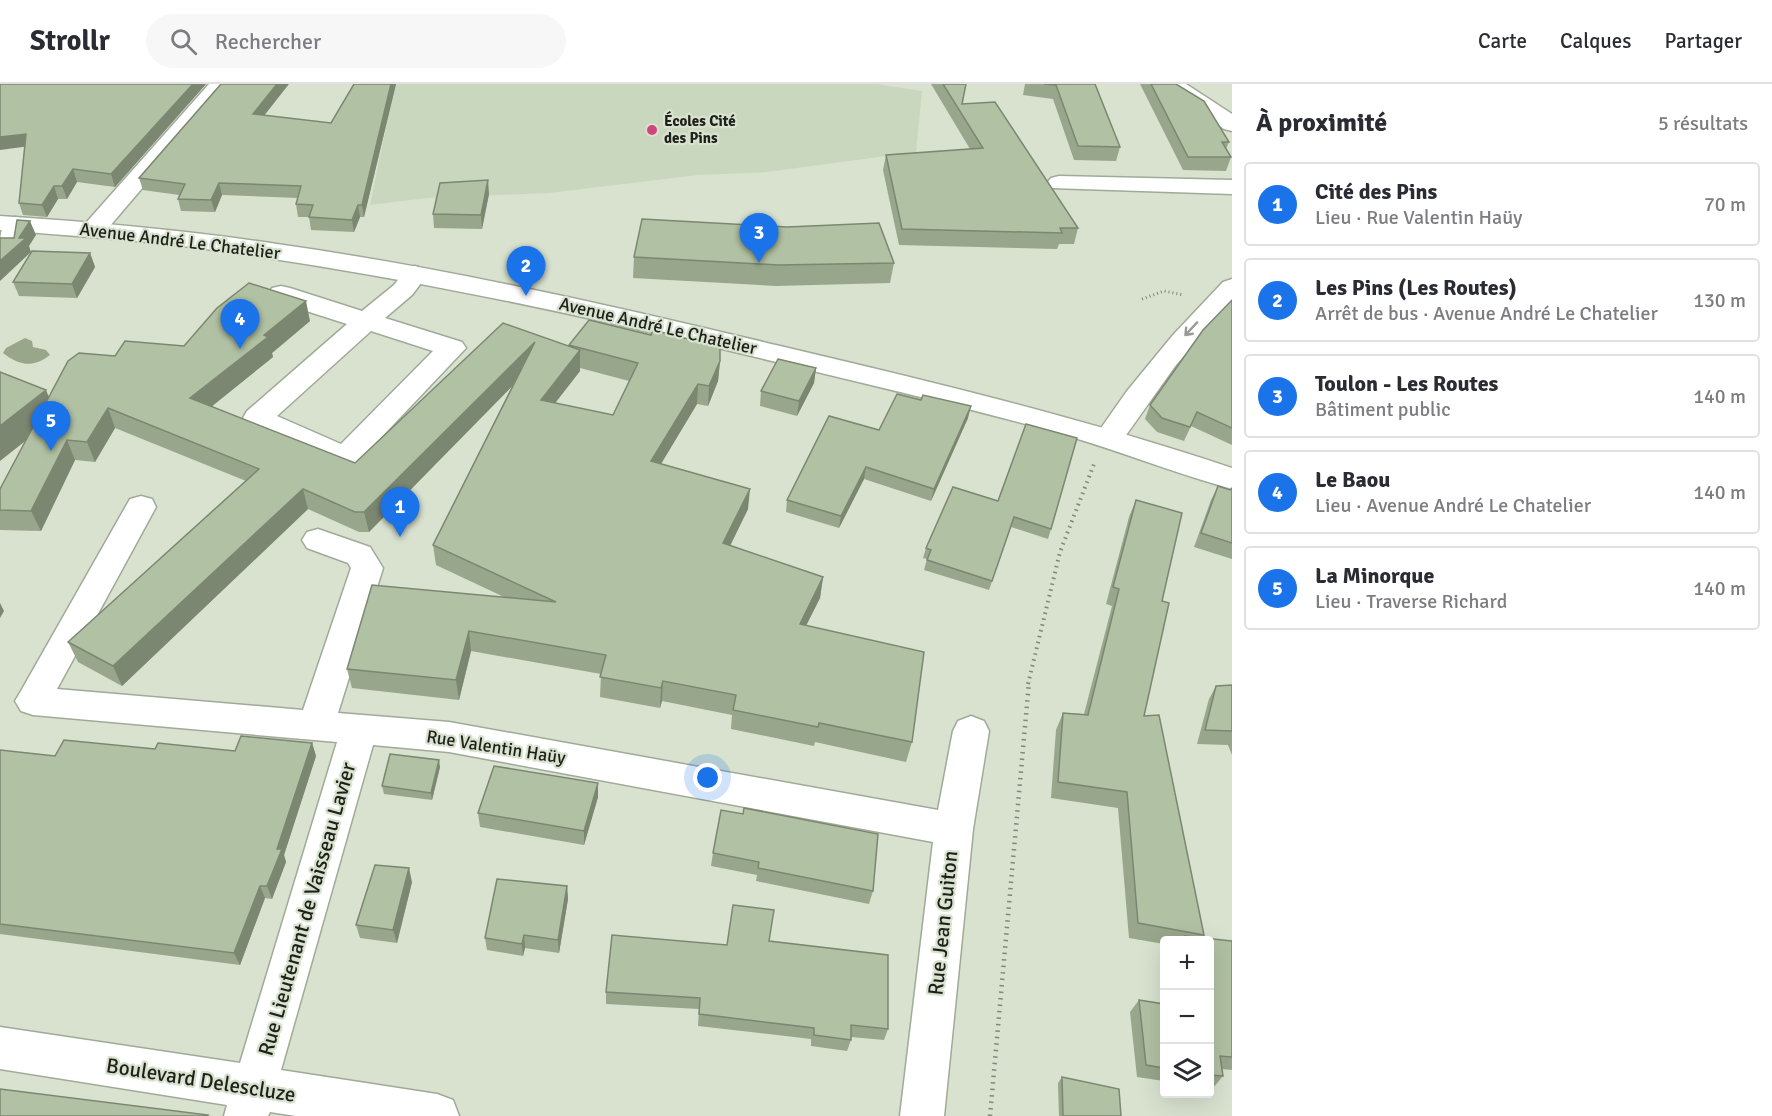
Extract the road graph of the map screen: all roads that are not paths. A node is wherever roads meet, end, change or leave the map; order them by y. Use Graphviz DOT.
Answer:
graph roads {
  1 [pos="220,84"];
  2 [pos="1172,84"];
  3 [pos="1230,121"];
  4 [pos="1059,183"];
  5 [pos="1232,187"];
  6 [pos="8,223"];
  7 [pos="94,229"];
  8 [pos="0,244"];
  9 [pos="415,274"];
  10 [pos="1232,287"];
  11 [pos="281,294"];
  12 [pos="367,320"];
  13 [pos="1109,438"];
  14 [pos="1232,479"];
  15 [pos="141,507"];
  16 [pos="318,540"];
  17 [pos="316,725"];
  18 [pos="359,729"];
  19 [pos="971,731"];
  20 [pos="954,829"];
  21 [pos="0,1048"];
  22 [pos="250,1102"];
  23 [pos="437,1116"];
  24 [pos="922,1116"];
  1 -- 7 [label="street"];
  2 -- 3 [label="street"];
  4 -- 5 [label="street"];
  6 -- 7 [label="street, Avenue André Le Chatelier"];
  6 -- 8 [label="street"];
  7 -- 9 [label="street, Avenue André Le Chatelier"];
  9 -- 12 [label="street"];
  9 -- 13 [label="street, Avenue André Le Chatelier"];
  10 -- 13 [label="street, one-way"];
  11 -- 12 [label="street"];
  12 -- 12 [label="street"];
  13 -- 14 [label="street, Avenue André Le Chatelier"];
  15 -- 17 [label="street, Rue Valentin Haüy"];
  16 -- 17 [label="street"];
  17 -- 18 [label="street, Rue Valentin Haüy"];
  18 -- 20 [label="street, Rue Valentin Haüy"];
  18 -- 22 [label="street, Rue Lieutenant de Vaisseau Lavier"];
  19 -- 20 [label="street, Rue Jean Guiton"];
  20 -- 24 [label="street, Rue Jean Guiton"];
  21 -- 22 [label="street, Boulevard Delescluze"];
  22 -- 23 [label="street, Boulevard Delescluze"];
}
